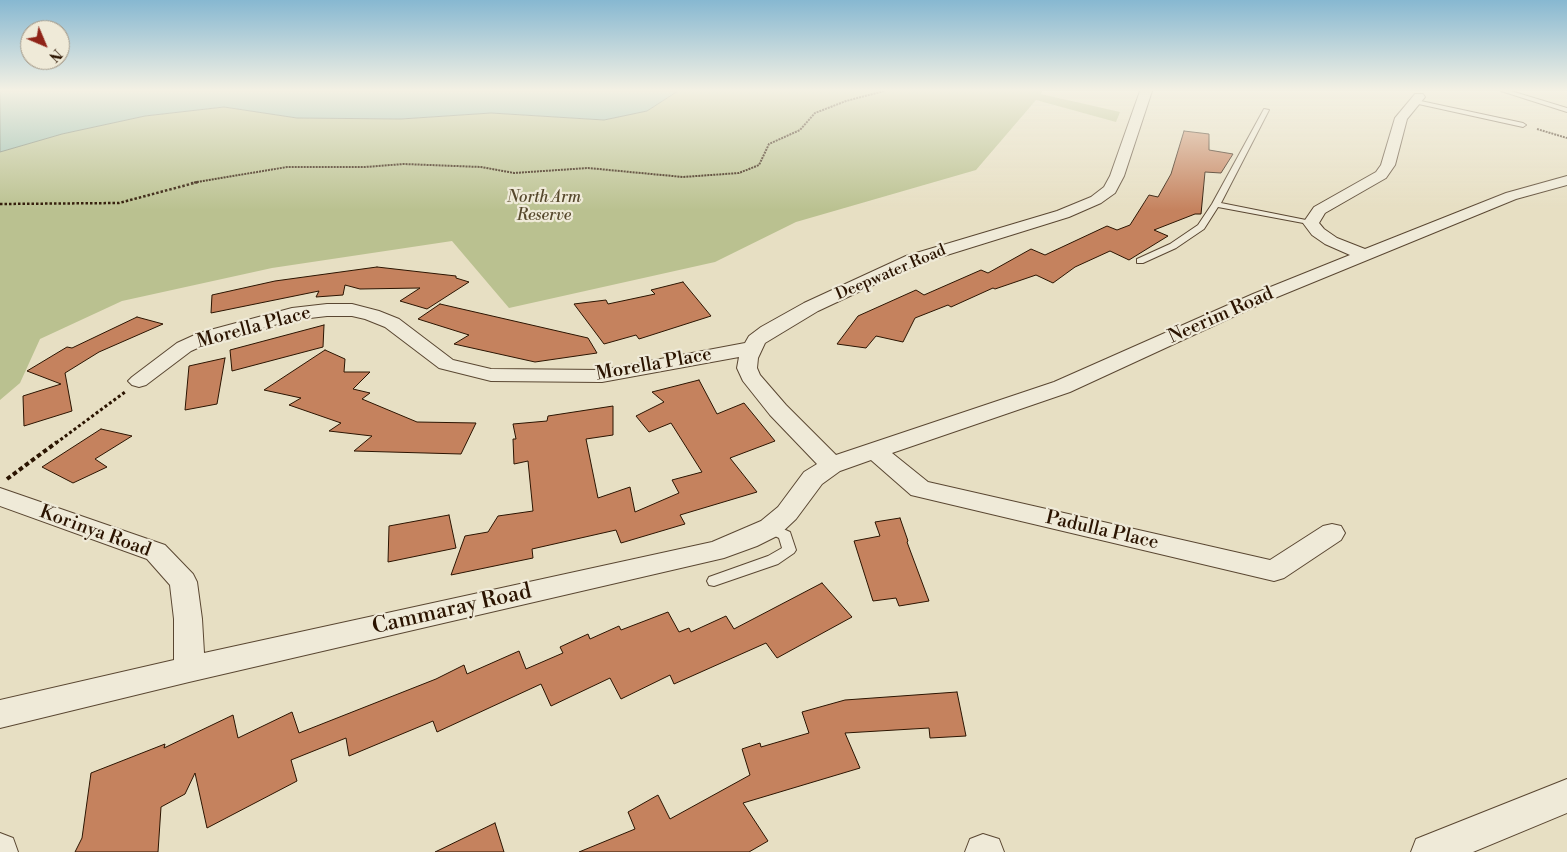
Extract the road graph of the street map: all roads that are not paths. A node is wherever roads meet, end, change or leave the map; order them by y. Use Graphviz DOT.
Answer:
graph roads {
  1 [pos="1132,131"];
  2 [pos="1255,131"];
  3 [pos="1397,131"];
  4 [pos="1567,180"];
  5 [pos="1216,204"];
  6 [pos="1311,223"];
  7 [pos="1364,255"];
  8 [pos="1140,261"];
  9 [pos="752,348"];
  10 [pos="139,381"];
  11 [pos="874,450"];
  12 [pos="832,465"];
  13 [pos="0,498"];
  14 [pos="770,528"];
  15 [pos="1332,532"];
  16 [pos="714,582"];
  17 [pos="189,669"];
  18 [pos="0,714"];
  19 [pos="1567,796"];
  20 [pos="1429,852"];
  1 -- 9 [label="street, Deepwater Road"];
  2 -- 5 [label="lane"];
  3 -- 6 [label="street"];
  4 -- 7 [label="street, Neerim Road"];
  5 -- 6 [label="lane"];
  5 -- 8 [label="lane"];
  6 -- 7 [label="street"];
  7 -- 11 [label="street, Neerim Road"];
  9 -- 10 [label="street, Morella Place"];
  9 -- 12 [label="street"];
  11 -- 12 [label="street, Cammaray Road"];
  11 -- 15 [label="street, Padulla Place"];
  12 -- 14 [label="street, Cammaray Road"];
  13 -- 17 [label="street, Korinya Road"];
  14 -- 16 [label="lane"];
  14 -- 17 [label="street, Cammaray Road"];
  17 -- 18 [label="street, Cammaray Road"];
  19 -- 20 [label="street"];
}
